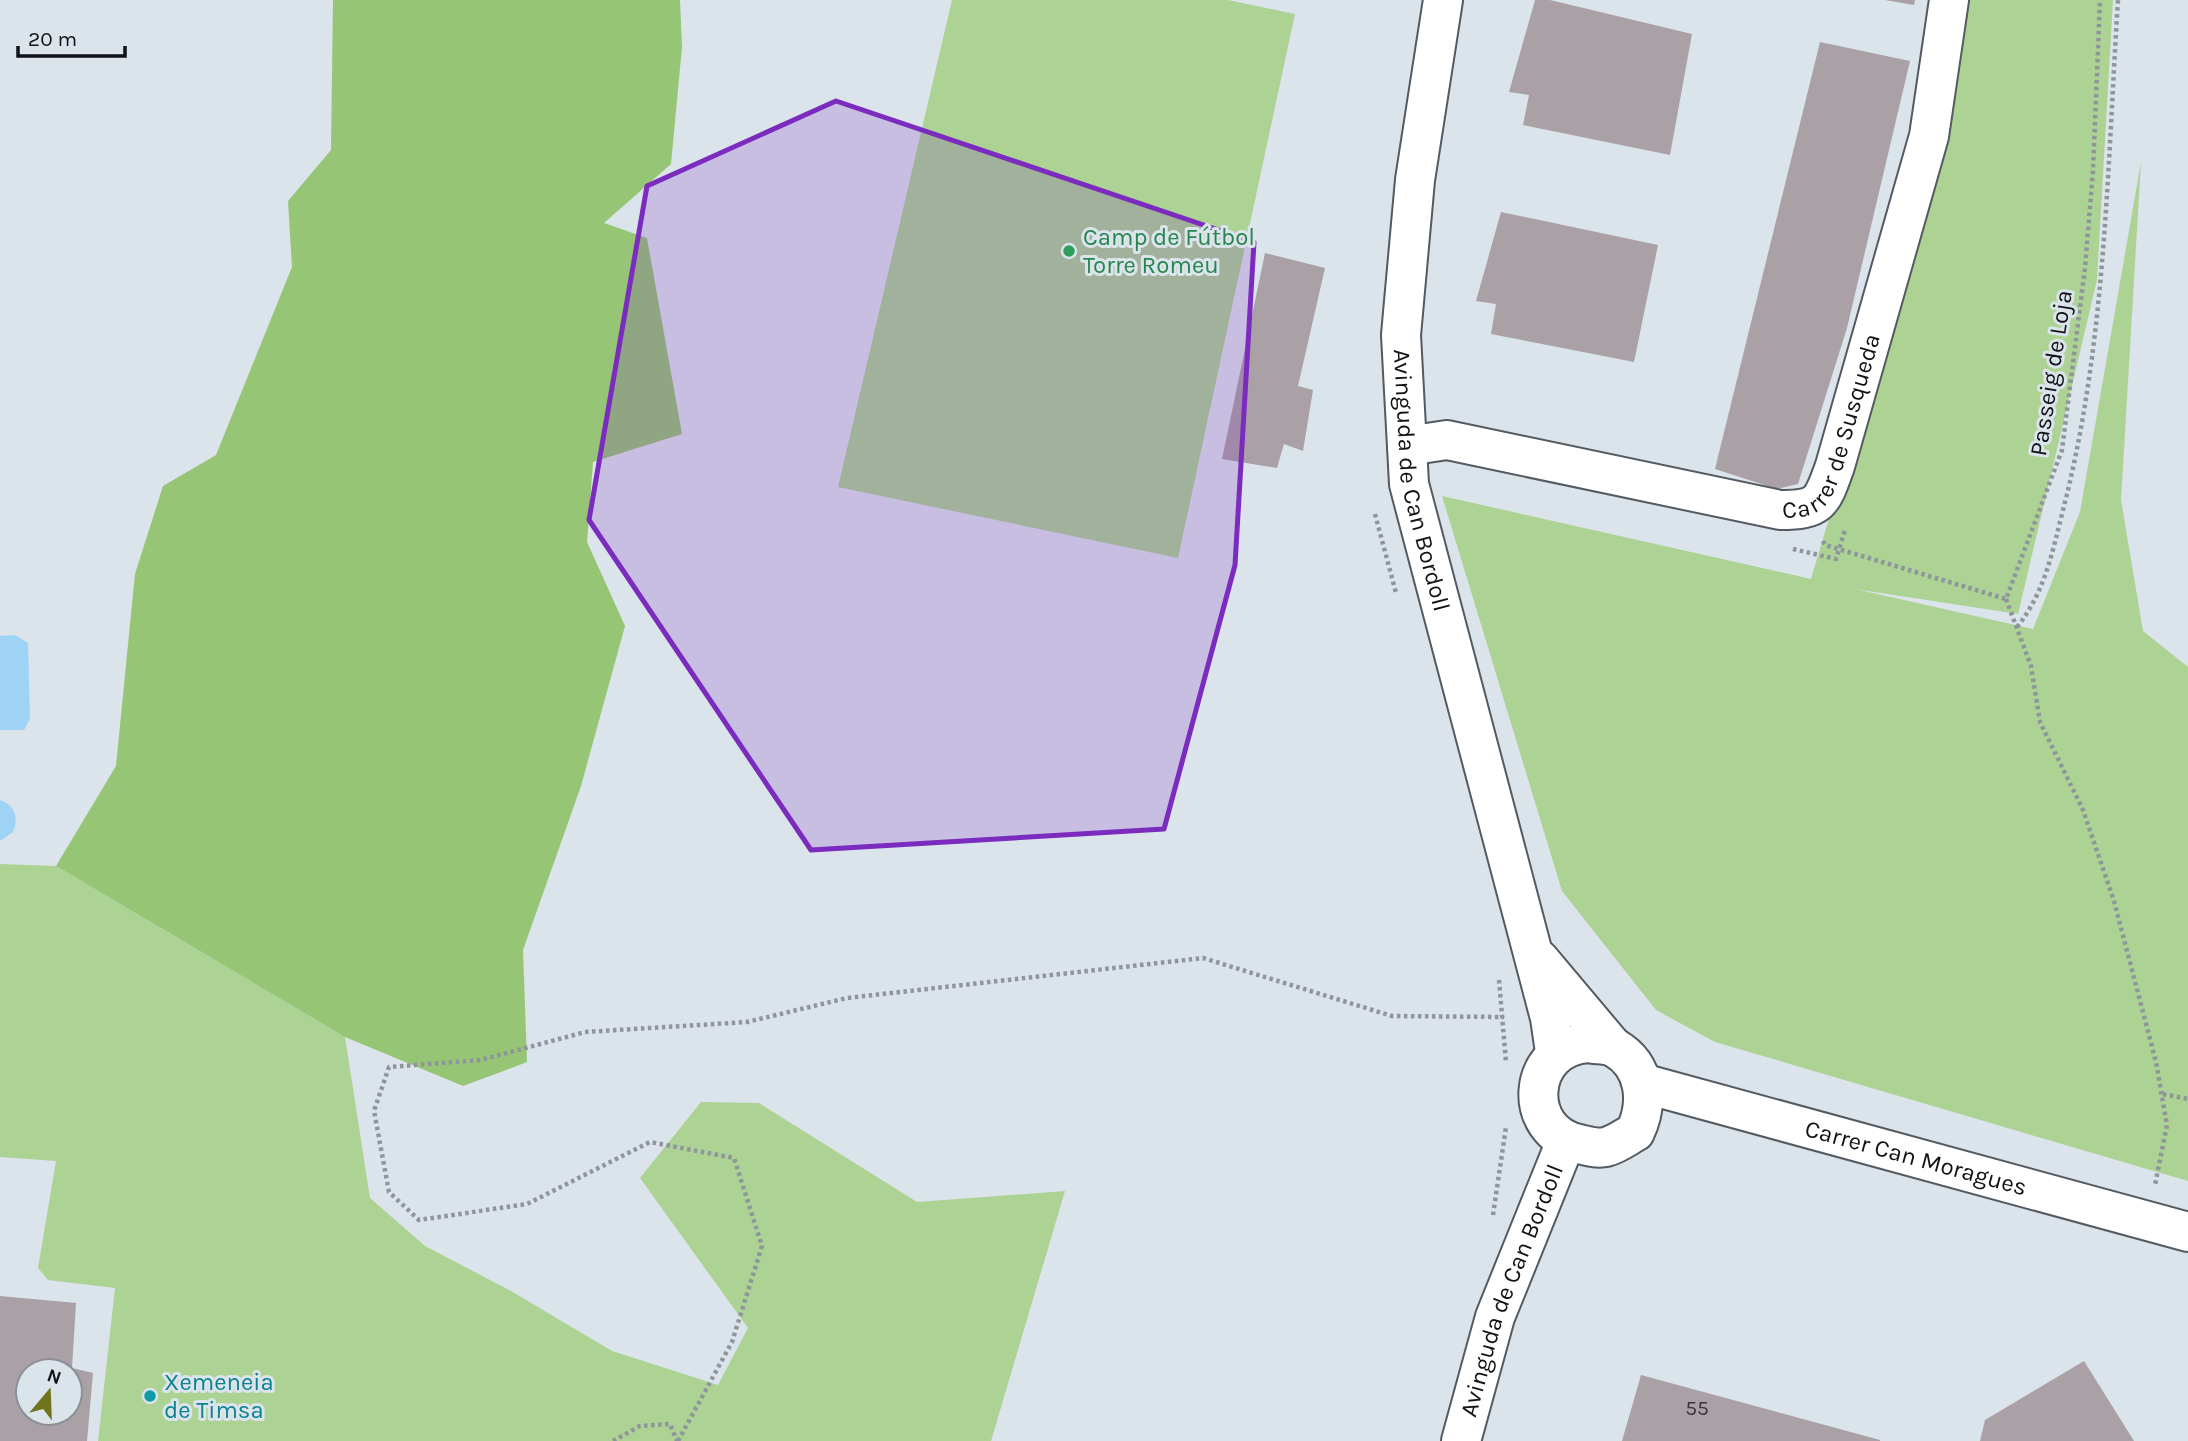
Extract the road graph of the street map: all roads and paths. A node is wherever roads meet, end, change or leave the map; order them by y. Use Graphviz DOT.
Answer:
graph roads {
  1 [pos="1443,0"];
  2 [pos="1949,0"];
  3 [pos="2100,0"];
  4 [pos="2118,0"];
  5 [pos="1407,446"];
  6 [pos="1374,506"];
  7 [pos="1806,510"];
  8 [pos="1847,523"];
  9 [pos="1783,547"];
  10 [pos="1839,548"];
  11 [pos="1396,596"];
  12 [pos="2006,599"];
  13 [pos="2017,628"];
  14 [pos="1533,952"];
  15 [pos="1498,973"];
  16 [pos="1504,1017"];
  17 [pos="1552,1035"];
  18 [pos="1613,1047"];
  19 [pos="1506,1070"];
  20 [pos="1642,1083"];
  21 [pos="2164,1094"];
  22 [pos="2188,1099"];
  23 [pos="1506,1124"];
  24 [pos="1566,1141"];
  25 [pos="2146,1220"];
  26 [pos="1491,1221"];
  27 [pos="2188,1232"];
  28 [pos="613,1441"];
  29 [pos="678,1441"];
  30 [pos="1461,1441"];
  1 -- 5 [label="street, Avinguda de Can Bordoll"];
  2 -- 7 [label="street, Carrer de Susqueda"];
  3 -- 12 [label="path, Passeig de Loja"];
  4 -- 13 [label="path"];
  5 -- 7 [label="street, Carrer de Susqueda"];
  5 -- 14 [label="street, Avinguda de Can Bordoll"];
  6 -- 11 [label="path"];
  7 -- 10 [label="path"];
  8 -- 10 [label="path"];
  9 -- 10 [label="path"];
  10 -- 12 [label="path"];
  12 -- 13 [label="path"];
  13 -- 21 [label="path"];
  14 -- 17 [label="street, Avinguda de Can Bordoll"];
  14 -- 18 [label="street, Avinguda de Can Bordoll"];
  15 -- 16 [label="path"];
  16 -- 17 [label="path"];
  16 -- 19 [label="path"];
  16 -- 29 [label="path"];
  17 -- 18 [label="street"];
  17 -- 24 [label="street"];
  18 -- 20 [label="street"];
  20 -- 24 [label="street"];
  20 -- 25 [label="street, Carrer Can Moragues"];
  21 -- 22 [label="path"];
  21 -- 25 [label="path"];
  23 -- 26 [label="path"];
  24 -- 30 [label="street, Avinguda de Can Bordoll"];
  25 -- 27 [label="street, Carrer Can Moragues"];
  28 -- 29 [label="path"];
}
